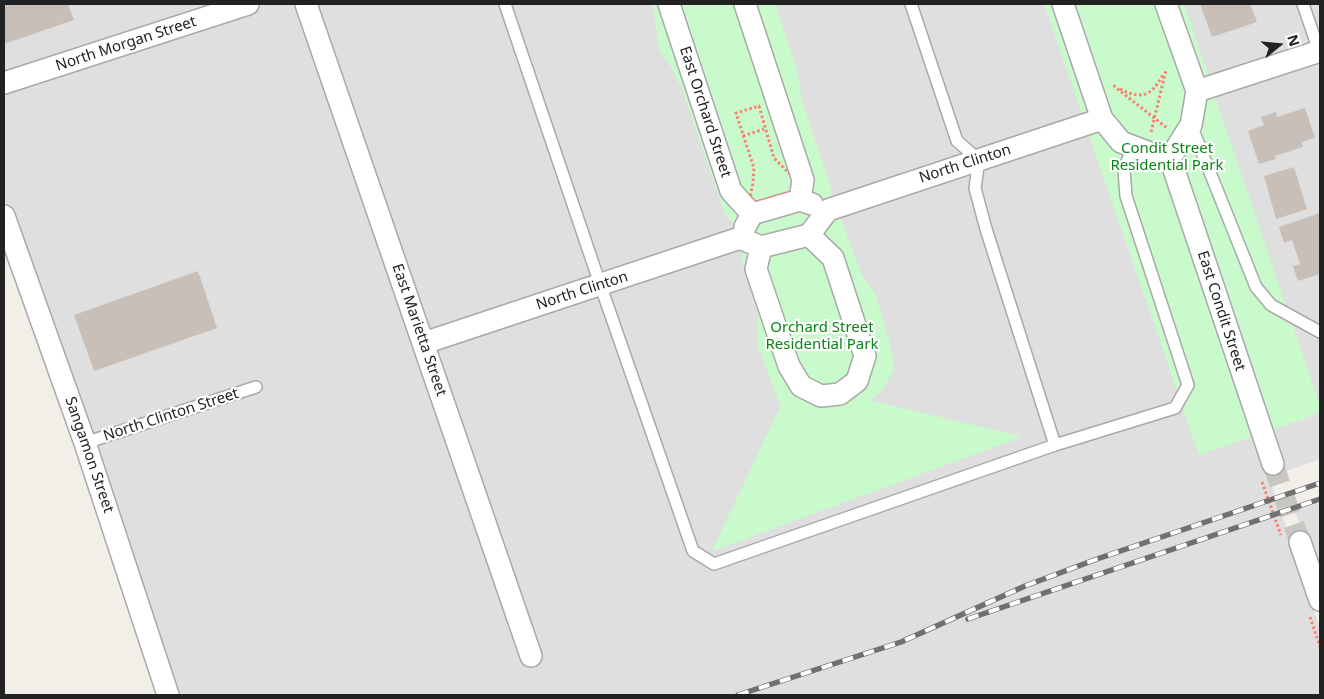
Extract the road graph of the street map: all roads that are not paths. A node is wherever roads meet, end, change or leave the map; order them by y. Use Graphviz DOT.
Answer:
graph roads {
  1 [pos="248,4"];
  2 [pos="306,4"];
  3 [pos="506,4"];
  4 [pos="669,4"];
  5 [pos="745,4"];
  6 [pos="911,4"];
  7 [pos="1063,4"];
  8 [pos="1166,4"];
  9 [pos="1303,4"];
  10 [pos="1320,52"];
  11 [pos="4,83"];
  12 [pos="1197,91"];
  13 [pos="1102,119"];
  14 [pos="1181,141"];
  15 [pos="1134,147"];
  16 [pos="980,160"];
  17 [pos="800,200"];
  18 [pos="828,210"];
  19 [pos="752,214"];
  20 [pos="4,216"];
  21 [pos="809,235"];
  22 [pos="740,238"];
  23 [pos="761,247"];
  24 [pos="600,284"];
  25 [pos="1320,332"];
  26 [pos="424,343"];
  27 [pos="256,387"];
  28 [pos="85,442"];
  29 [pos="1056,445"];
  30 [pos="1267,472"];
  31 [pos="1292,542"];
  32 [pos="1314,604"];
  33 [pos="532,656"];
  34 [pos="168,695"];
  1 -- 11 [label="street, North Morgan Street"];
  2 -- 26 [label="street, East Marietta Street"];
  3 -- 24 [label="lane"];
  4 -- 19 [label="street, East Orchard Street"];
  5 -- 17 [label="street"];
  6 -- 16 [label="lane"];
  7 -- 13 [label="street"];
  8 -- 12 [label="street, East Condit Street"];
  9 -- 10 [label="lane"];
  10 -- 12 [label="street"];
  12 -- 14 [label="street, East Condit Street"];
  13 -- 15 [label="street"];
  13 -- 16 [label="street, North Clinton"];
  14 -- 15 [label="street"];
  14 -- 25 [label="lane"];
  14 -- 30 [label="street, East Condit Street"];
  15 -- 29 [label="lane"];
  16 -- 18 [label="street, North Clinton"];
  16 -- 29 [label="lane"];
  17 -- 18 [label="street"];
  17 -- 19 [label="street"];
  18 -- 21 [label="street"];
  19 -- 22 [label="street"];
  20 -- 28 [label="street, Sangamon Street"];
  21 -- 23 [label="street"];
  21 -- 23 [label="street"];
  22 -- 23 [label="street"];
  22 -- 24 [label="street, North Clinton"];
  24 -- 26 [label="street, North Clinton"];
  24 -- 29 [label="lane"];
  26 -- 33 [label="street, East Marietta Street"];
  27 -- 28 [label="lane, North Clinton Street"];
  28 -- 34 [label="street, Sangamon Street"];
  31 -- 32 [label="street"];
}
